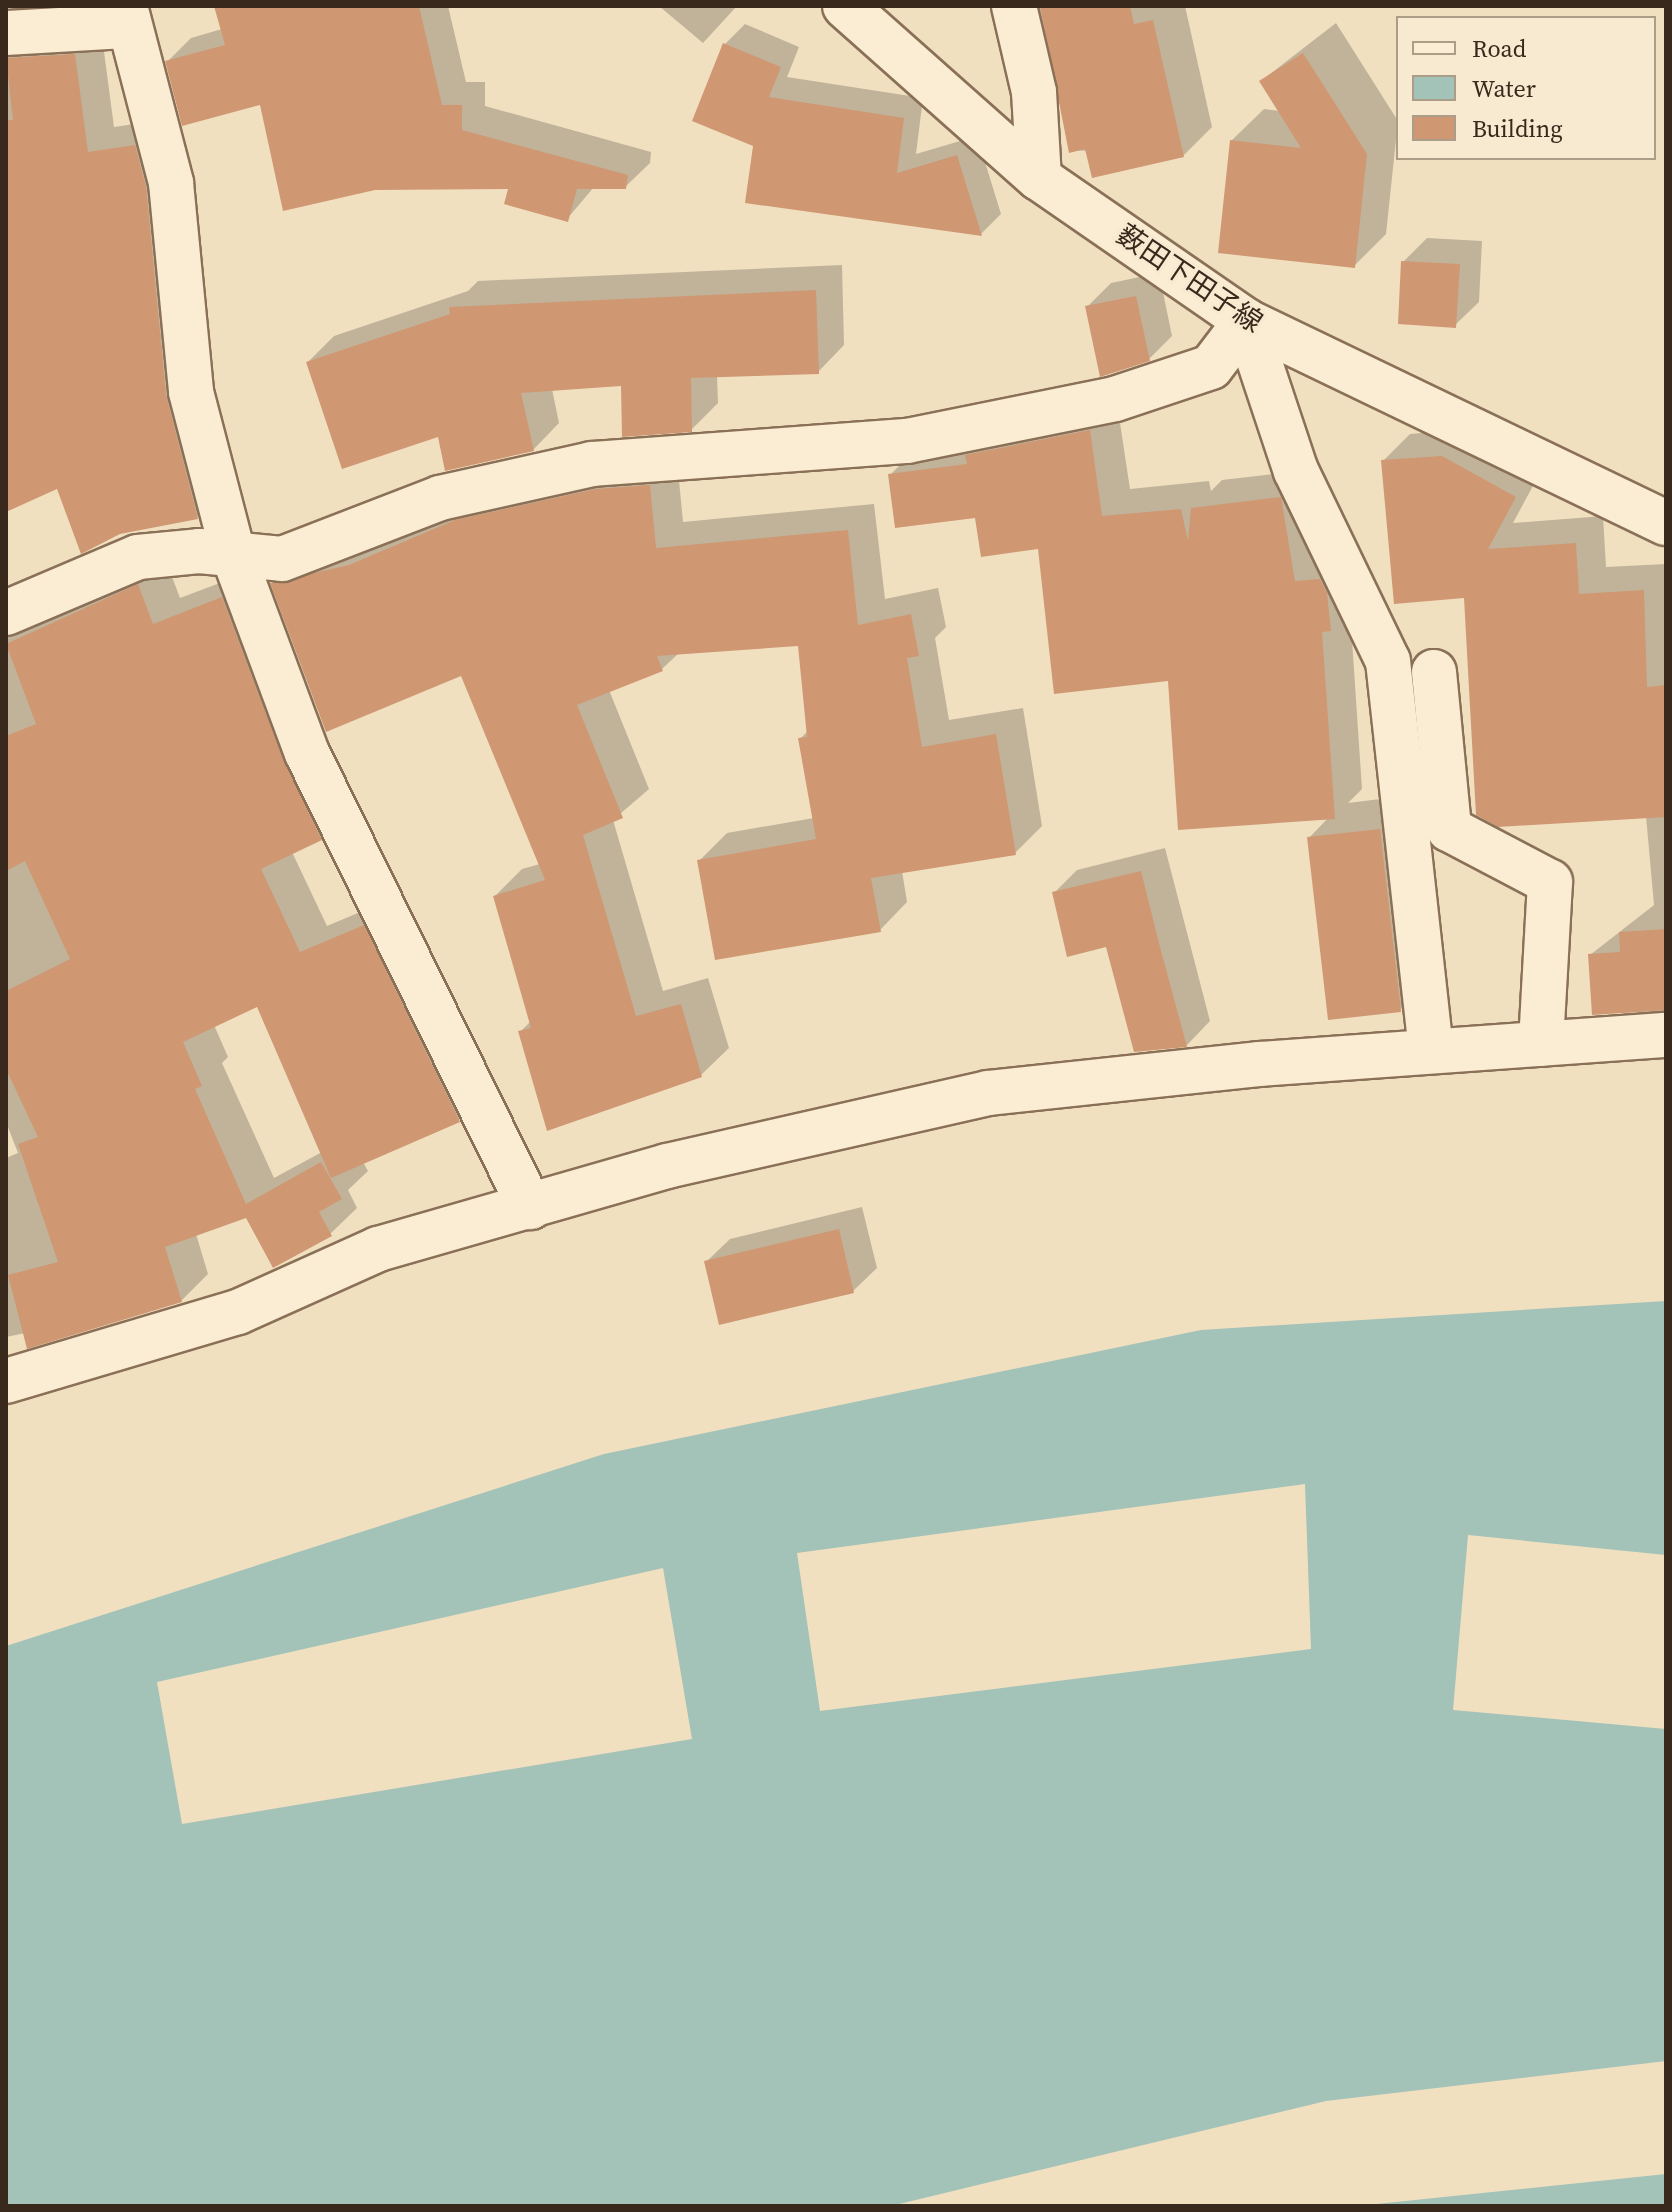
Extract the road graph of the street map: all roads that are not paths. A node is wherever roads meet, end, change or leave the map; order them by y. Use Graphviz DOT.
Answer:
graph roads {
  1 [pos="845,6"];
  2 [pos="1014,6"];
  3 [pos="127,16"];
  4 [pos="6,33"];
  5 [pos="1039,178"];
  6 [pos="1246,321"];
  7 [pos="1666,523"];
  8 [pos="234,557"];
  9 [pos="6,613"];
  10 [pos="1434,672"];
  11 [pos="1666,1035"];
  12 [pos="1541,1044"];
  13 [pos="1431,1051"];
  14 [pos="530,1207"];
  15 [pos="6,1381"];
  1 -- 5 [label="street, 薮田下田子線"];
  2 -- 5 [label="street"];
  3 -- 4 [label="street"];
  3 -- 8 [label="street"];
  5 -- 6 [label="street, 薮田下田子線"];
  6 -- 7 [label="street, 薮田下田子線"];
  6 -- 8 [label="street"];
  6 -- 13 [label="street"];
  8 -- 9 [label="street"];
  8 -- 14 [label="street"];
  10 -- 12 [label="street"];
  11 -- 12 [label="street"];
  12 -- 13 [label="street"];
  13 -- 14 [label="street"];
  14 -- 15 [label="street"];
}
